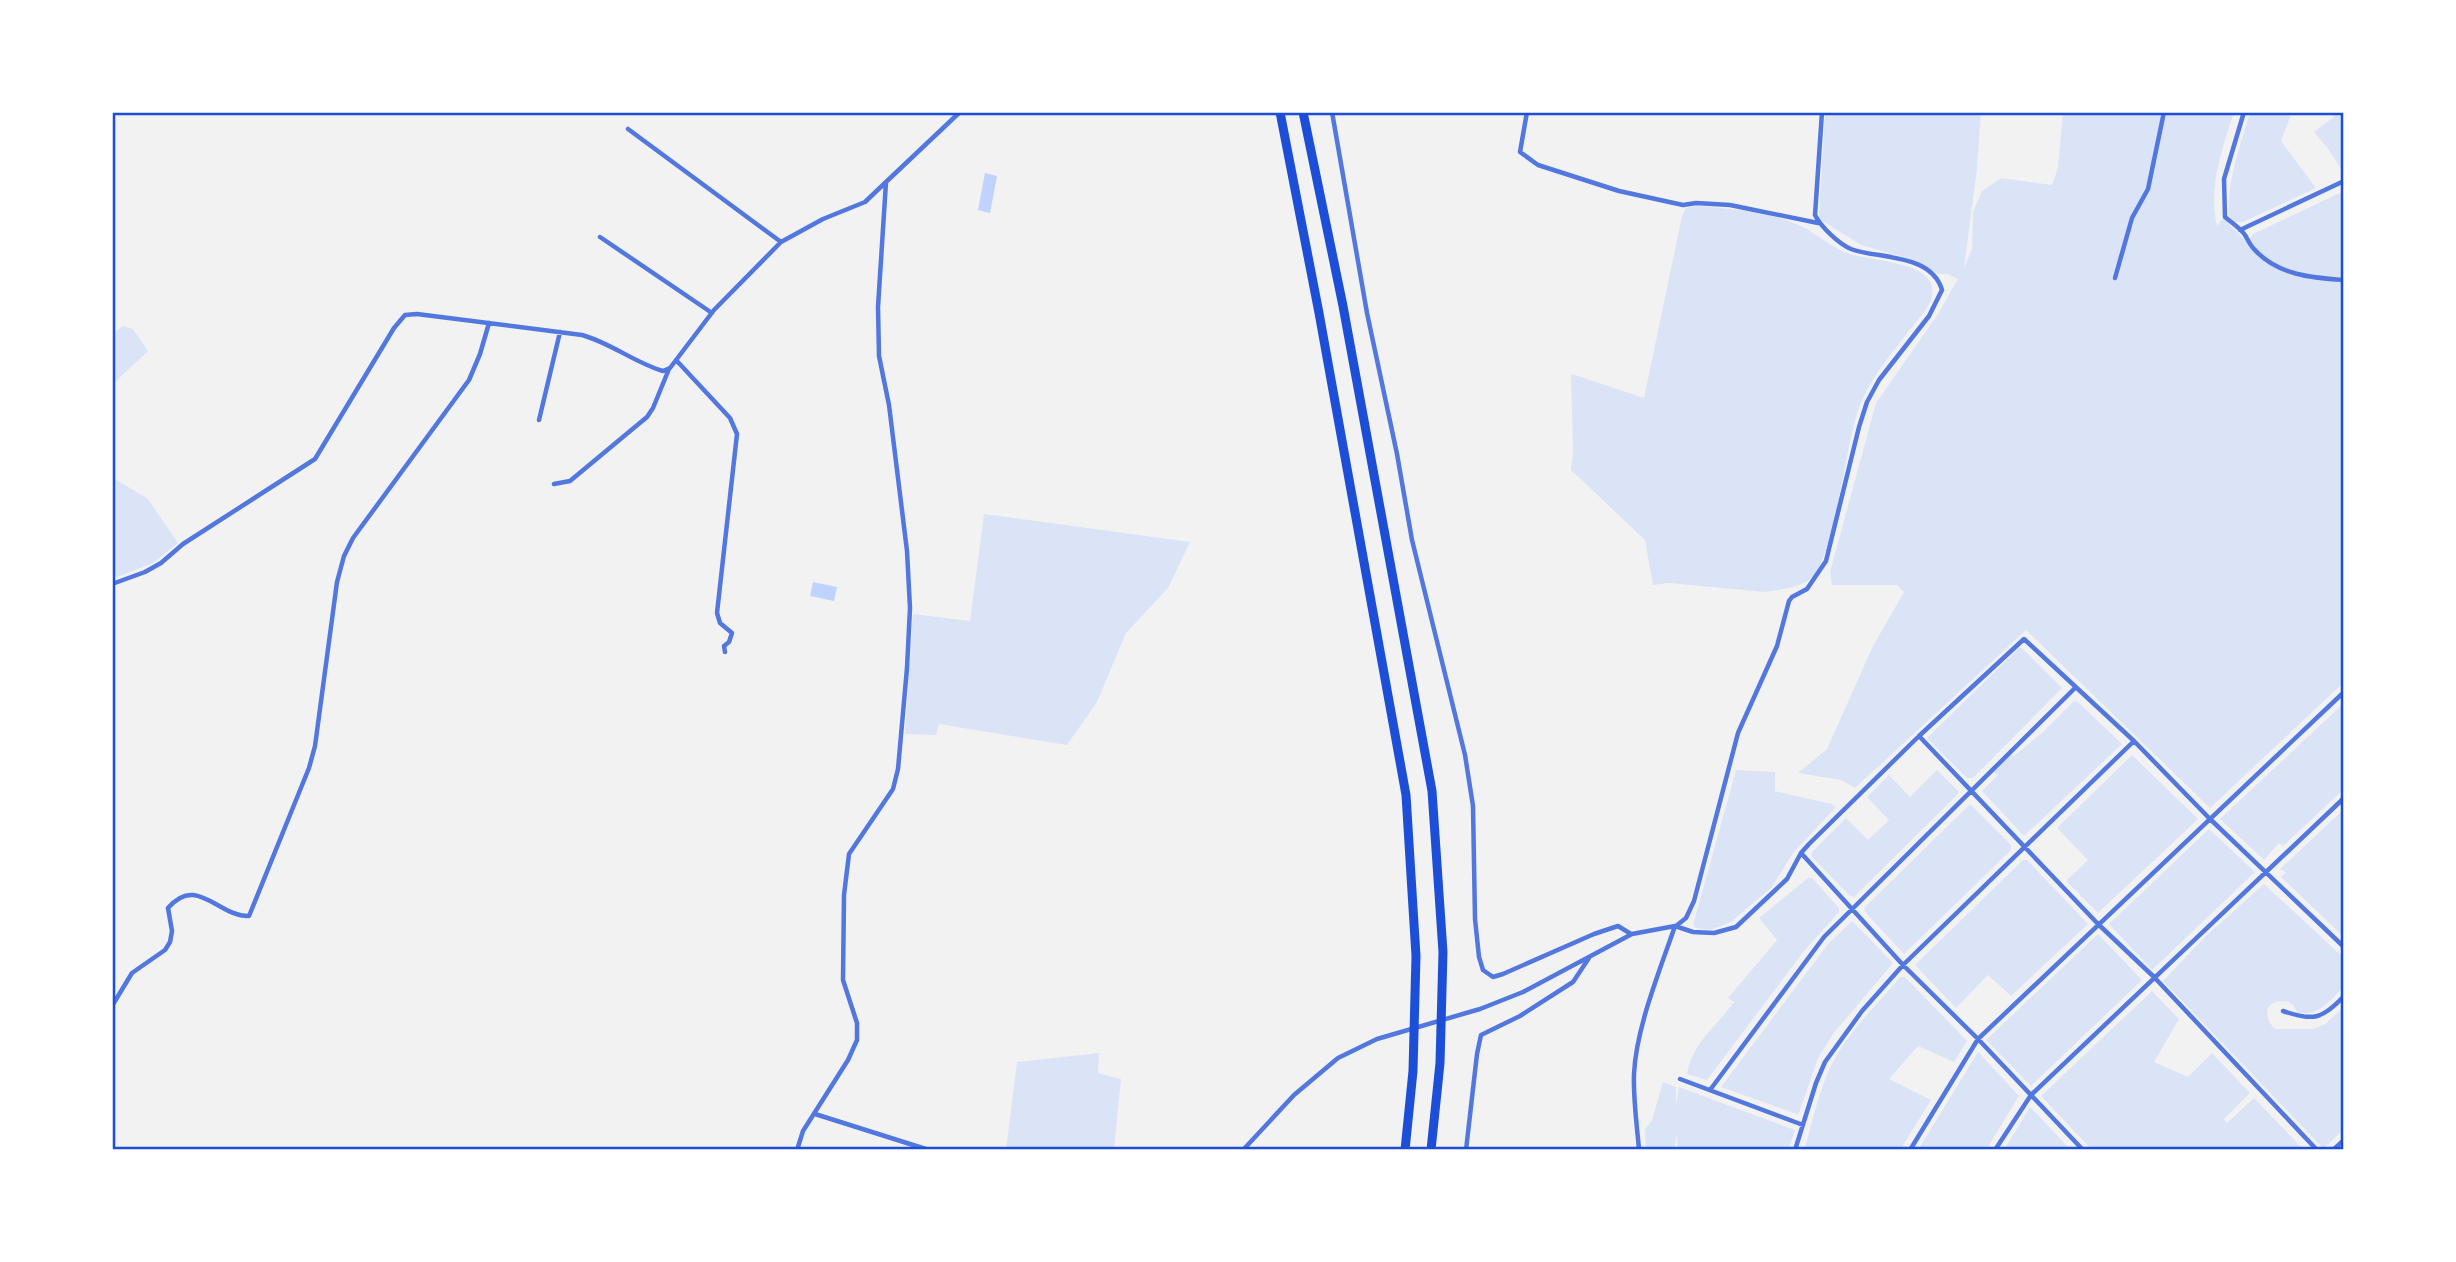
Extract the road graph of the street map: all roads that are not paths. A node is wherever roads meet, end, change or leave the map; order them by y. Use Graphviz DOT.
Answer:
graph roads {
  1 [pos="960,112"];
  2 [pos="1280,112"];
  3 [pos="1303,112"];
  4 [pos="1332,112"];
  5 [pos="1527,112"];
  6 [pos="1822,112"];
  7 [pos="2164,112"];
  8 [pos="2244,112"];
  9 [pos="628,129"];
  10 [pos="2344,181"];
  11 [pos="886,182"];
  12 [pos="1819,223"];
  13 [pos="2240,230"];
  14 [pos="600,237"];
  15 [pos="781,242"];
  16 [pos="2115,278"];
  17 [pos="2344,280"];
  18 [pos="712,313"];
  19 [pos="489,323"];
  20 [pos="560,332"];
  21 [pos="676,360"];
  22 [pos="670,368"];
  23 [pos="539,420"];
  24 [pos="554,484"];
  25 [pos="112,584"];
  26 [pos="725,652"];
  27 [pos="2077,687"];
  28 [pos="2344,692"];
  29 [pos="1919,736"];
  30 [pos="2134,741"];
  31 [pos="1971,791"];
  32 [pos="2344,799"];
  33 [pos="2209,818"];
  34 [pos="2025,846"];
  35 [pos="1801,853"];
  36 [pos="2266,872"];
  37 [pos="1853,909"];
  38 [pos="2098,924"];
  39 [pos="1675,926"];
  40 [pos="1632,934"];
  41 [pos="2344,947"];
  42 [pos="1590,955"];
  43 [pos="1903,965"];
  44 [pos="2154,977"];
  45 [pos="2344,996"];
  46 [pos="112,1006"];
  47 [pos="2283,1011"];
  48 [pos="1978,1039"];
  49 [pos="1679,1079"];
  50 [pos="1710,1090"];
  51 [pos="2031,1095"];
  52 [pos="815,1114"];
  53 [pos="1802,1125"];
  54 [pos="2344,1140"];
  55 [pos="797,1150"];
  56 [pos="929,1150"];
  57 [pos="1243,1150"];
  58 [pos="1405,1150"];
  59 [pos="1431,1150"];
  60 [pos="1466,1150"];
  61 [pos="1639,1150"];
  62 [pos="1795,1150"];
  63 [pos="1910,1150"];
  64 [pos="1995,1150"];
  65 [pos="2083,1150"];
  66 [pos="2317,1150"];
  67 [pos="2333,1150"];
  1 -- 11 [label="street"];
  2 -- 58 [label="highway"];
  3 -- 59 [label="highway"];
  4 -- 40 [label="street"];
  5 -- 12 [label="street"];
  6 -- 12 [label="street"];
  7 -- 16 [label="street"];
  8 -- 13 [label="street"];
  9 -- 15 [label="street"];
  10 -- 13 [label="street"];
  11 -- 15 [label="street"];
  11 -- 52 [label="street"];
  12 -- 39 [label="street"];
  13 -- 17 [label="street"];
  14 -- 18 [label="street"];
  15 -- 18 [label="street"];
  18 -- 21 [label="street"];
  19 -- 20 [label="street"];
  19 -- 25 [label="street"];
  19 -- 46 [label="street"];
  20 -- 22 [label="street"];
  20 -- 23 [label="street"];
  21 -- 22 [label="street"];
  21 -- 26 [label="street"];
  22 -- 24 [label="street"];
  27 -- 29 [label="street"];
  27 -- 30 [label="street"];
  27 -- 31 [label="street"];
  28 -- 33 [label="street"];
  29 -- 31 [label="street"];
  29 -- 35 [label="street"];
  30 -- 33 [label="street"];
  30 -- 34 [label="street"];
  31 -- 34 [label="street"];
  31 -- 37 [label="street"];
  32 -- 36 [label="street"];
  33 -- 36 [label="street"];
  33 -- 38 [label="street"];
  34 -- 38 [label="street"];
  34 -- 43 [label="street"];
  35 -- 37 [label="street"];
  35 -- 39 [label="street"];
  36 -- 41 [label="street"];
  36 -- 44 [label="street"];
  37 -- 43 [label="street"];
  37 -- 50 [label="street"];
  38 -- 44 [label="street"];
  38 -- 48 [label="street"];
  39 -- 40 [label="street"];
  39 -- 61 [label="street"];
  40 -- 42 [label="street"];
  42 -- 57 [label="street"];
  42 -- 60 [label="street"];
  43 -- 48 [label="street"];
  43 -- 53 [label="street"];
  44 -- 51 [label="street"];
  44 -- 66 [label="street"];
  45 -- 47 [label="street"];
  48 -- 51 [label="street"];
  48 -- 63 [label="street"];
  49 -- 50 [label="street"];
  50 -- 53 [label="street"];
  51 -- 64 [label="street"];
  51 -- 65 [label="street"];
  52 -- 55 [label="street"];
  52 -- 56 [label="street"];
  53 -- 62 [label="street"];
  54 -- 67 [label="street"];
}
